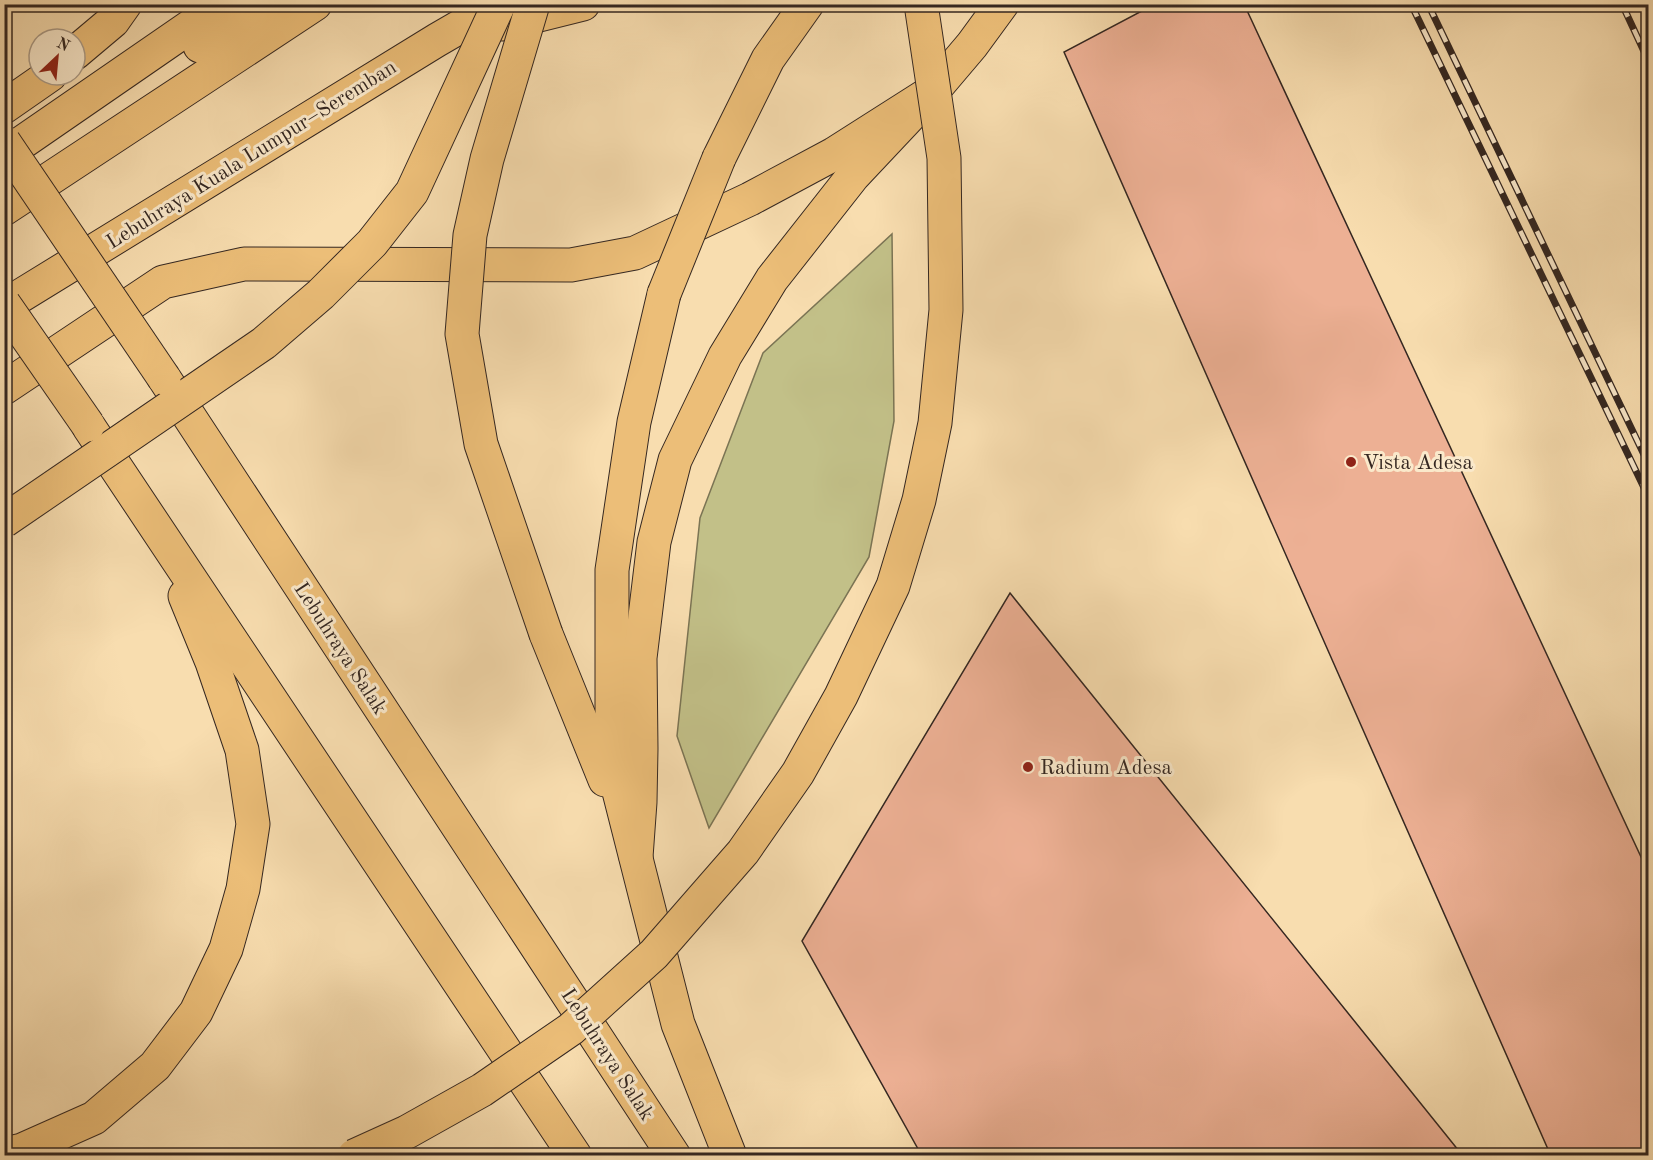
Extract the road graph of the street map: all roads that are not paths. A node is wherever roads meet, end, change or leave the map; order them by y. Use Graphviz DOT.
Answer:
graph roads {
  1 [pos="125,4"];
  2 [pos="223,4"];
  3 [pos="265,4"];
  4 [pos="315,4"];
  5 [pos="499,4"];
  6 [pos="533,4"];
  7 [pos="583,4"];
  8 [pos="807,4"];
  9 [pos="921,4"];
  10 [pos="1002,4"];
  11 [pos="437,40"];
  12 [pos="87,43"];
  13 [pos="114,79"];
  14 [pos="33,87"];
  15 [pos="933,91"];
  16 [pos="4,107"];
  17 [pos="4,142"];
  18 [pos="4,154"];
  19 [pos="4,209"];
  20 [pos="4,305"];
  21 [pos="4,388"];
  22 [pos="4,521"];
  23 [pos="158,529"];
  24 [pos="636,857"];
  25 [pos="4,1154"];
  26 [pos="354,1155"];
  27 [pos="575,1155"];
  28 [pos="674,1155"];
  29 [pos="730,1155"];
  1 -- 12 [label="highway"];
  2 -- 13 [label="highway"];
  3 -- 13 [label="highway"];
  4 -- 19 [label="highway"];
  5 -- 11 [label="highway, Lebuhraya Kuala Lumpur–Seremban"];
  5 -- 22 [label="highway, bridge"];
  6 -- 24 [label="highway, bridge"];
  7 -- 11 [label="highway"];
  8 -- 24 [label="highway, bridge"];
  9 -- 26 [label="highway, bridge"];
  10 -- 15 [label="highway"];
  11 -- 20 [label="highway, Lebuhraya Kuala Lumpur–Seremban"];
  13 -- 18 [label="highway"];
  14 -- 16 [label="highway"];
  15 -- 21 [label="highway"];
  15 -- 24 [label="highway"];
  17 -- 28 [label="highway, Lebuhraya Salak, bridge"];
  20 -- 23 [label="highway, bridge"];
  23 -- 25 [label="highway"];
  23 -- 27 [label="highway"];
  24 -- 29 [label="highway"];
}
